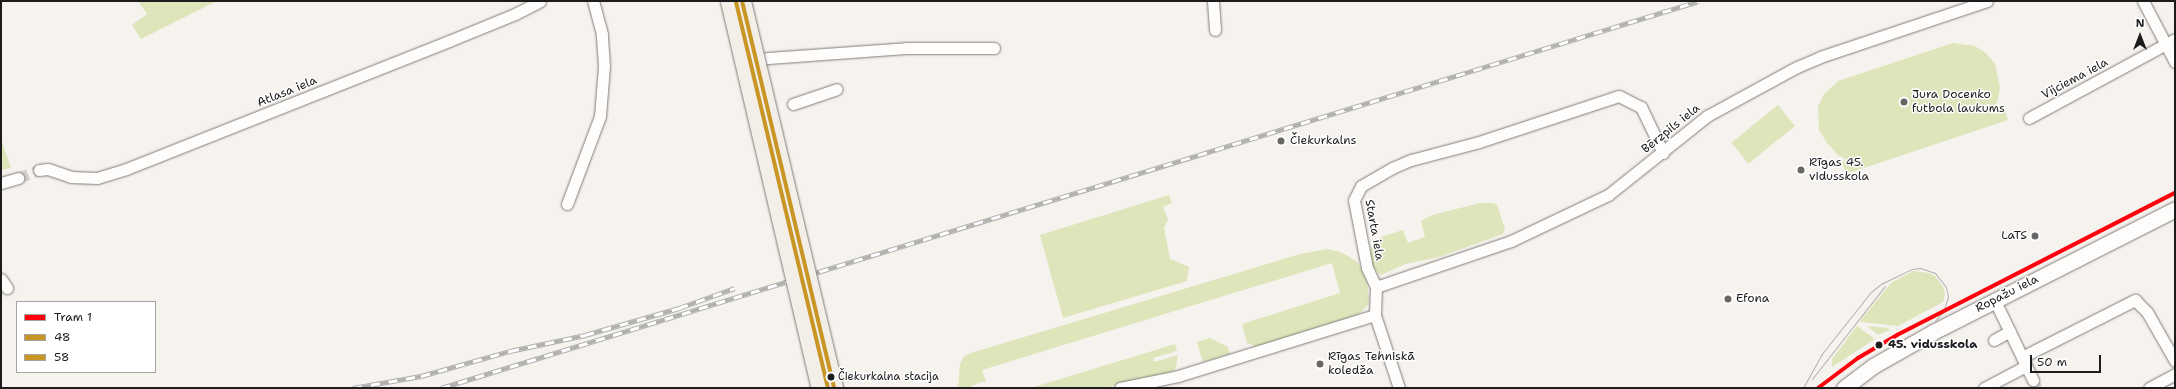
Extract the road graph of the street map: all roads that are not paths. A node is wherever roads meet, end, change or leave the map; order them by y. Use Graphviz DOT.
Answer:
graph roads {
  1 [pos="540,1"];
  2 [pos="593,1"];
  3 [pos="729,1"];
  4 [pos="742,1"];
  5 [pos="1213,1"];
  6 [pos="1987,1"];
  7 [pos="2143,1"];
  8 [pos="1215,30"];
  9 [pos="2171,42"];
  10 [pos="994,48"];
  11 [pos="2175,62"];
  12 [pos="739,65"];
  13 [pos="837,89"];
  14 [pos="793,104"];
  15 [pos="2029,118"];
  16 [pos="1663,152"];
  17 [pos="39,170"];
  18 [pos="18,178"];
  19 [pos="1,183"];
  20 [pos="567,204"];
  21 [pos="2175,209"];
  22 [pos="1376,287"];
  23 [pos="1994,301"];
  24 [pos="1375,315"];
  25 [pos="2010,331"];
  26 [pos="1994,340"];
  27 [pos="2175,361"];
  28 [pos="2024,362"];
  29 [pos="2175,374"];
  30 [pos="2033,380"];
  31 [pos="820,388"];
  32 [pos="834,388"];
  33 [pos="1120,388"];
  34 [pos="1399,388"];
  35 [pos="1844,388"];
  36 [pos="1984,388"];
  37 [pos="2149,388"];
  1 -- 17 [label="street, Atlasa iela"];
  2 -- 20 [label="street"];
  3 -- 31 [label="main road, bridge"];
  4 -- 32 [label="main road, bridge"];
  5 -- 8 [label="street"];
  6 -- 16 [label="street, Bērzpils iela"];
  7 -- 9 [label="street"];
  9 -- 11 [label="street"];
  9 -- 15 [label="street, Vijciema iela"];
  10 -- 12 [label="street"];
  13 -- 14 [label="street"];
  16 -- 22 [label="street, Bērzpils iela"];
  16 -- 22 [label="street, Starta iela"];
  18 -- 19 [label="street"];
  21 -- 23 [label="street, Ropažu iela"];
  22 -- 24 [label="street, Starta iela"];
  23 -- 25 [label="street"];
  23 -- 35 [label="street, Ropažu iela"];
  24 -- 33 [label="street"];
  24 -- 34 [label="street"];
  25 -- 26 [label="street"];
  25 -- 28 [label="street"];
  27 -- 28 [label="street"];
  28 -- 30 [label="street"];
  28 -- 36 [label="street"];
  29 -- 37 [label="street"];
}
